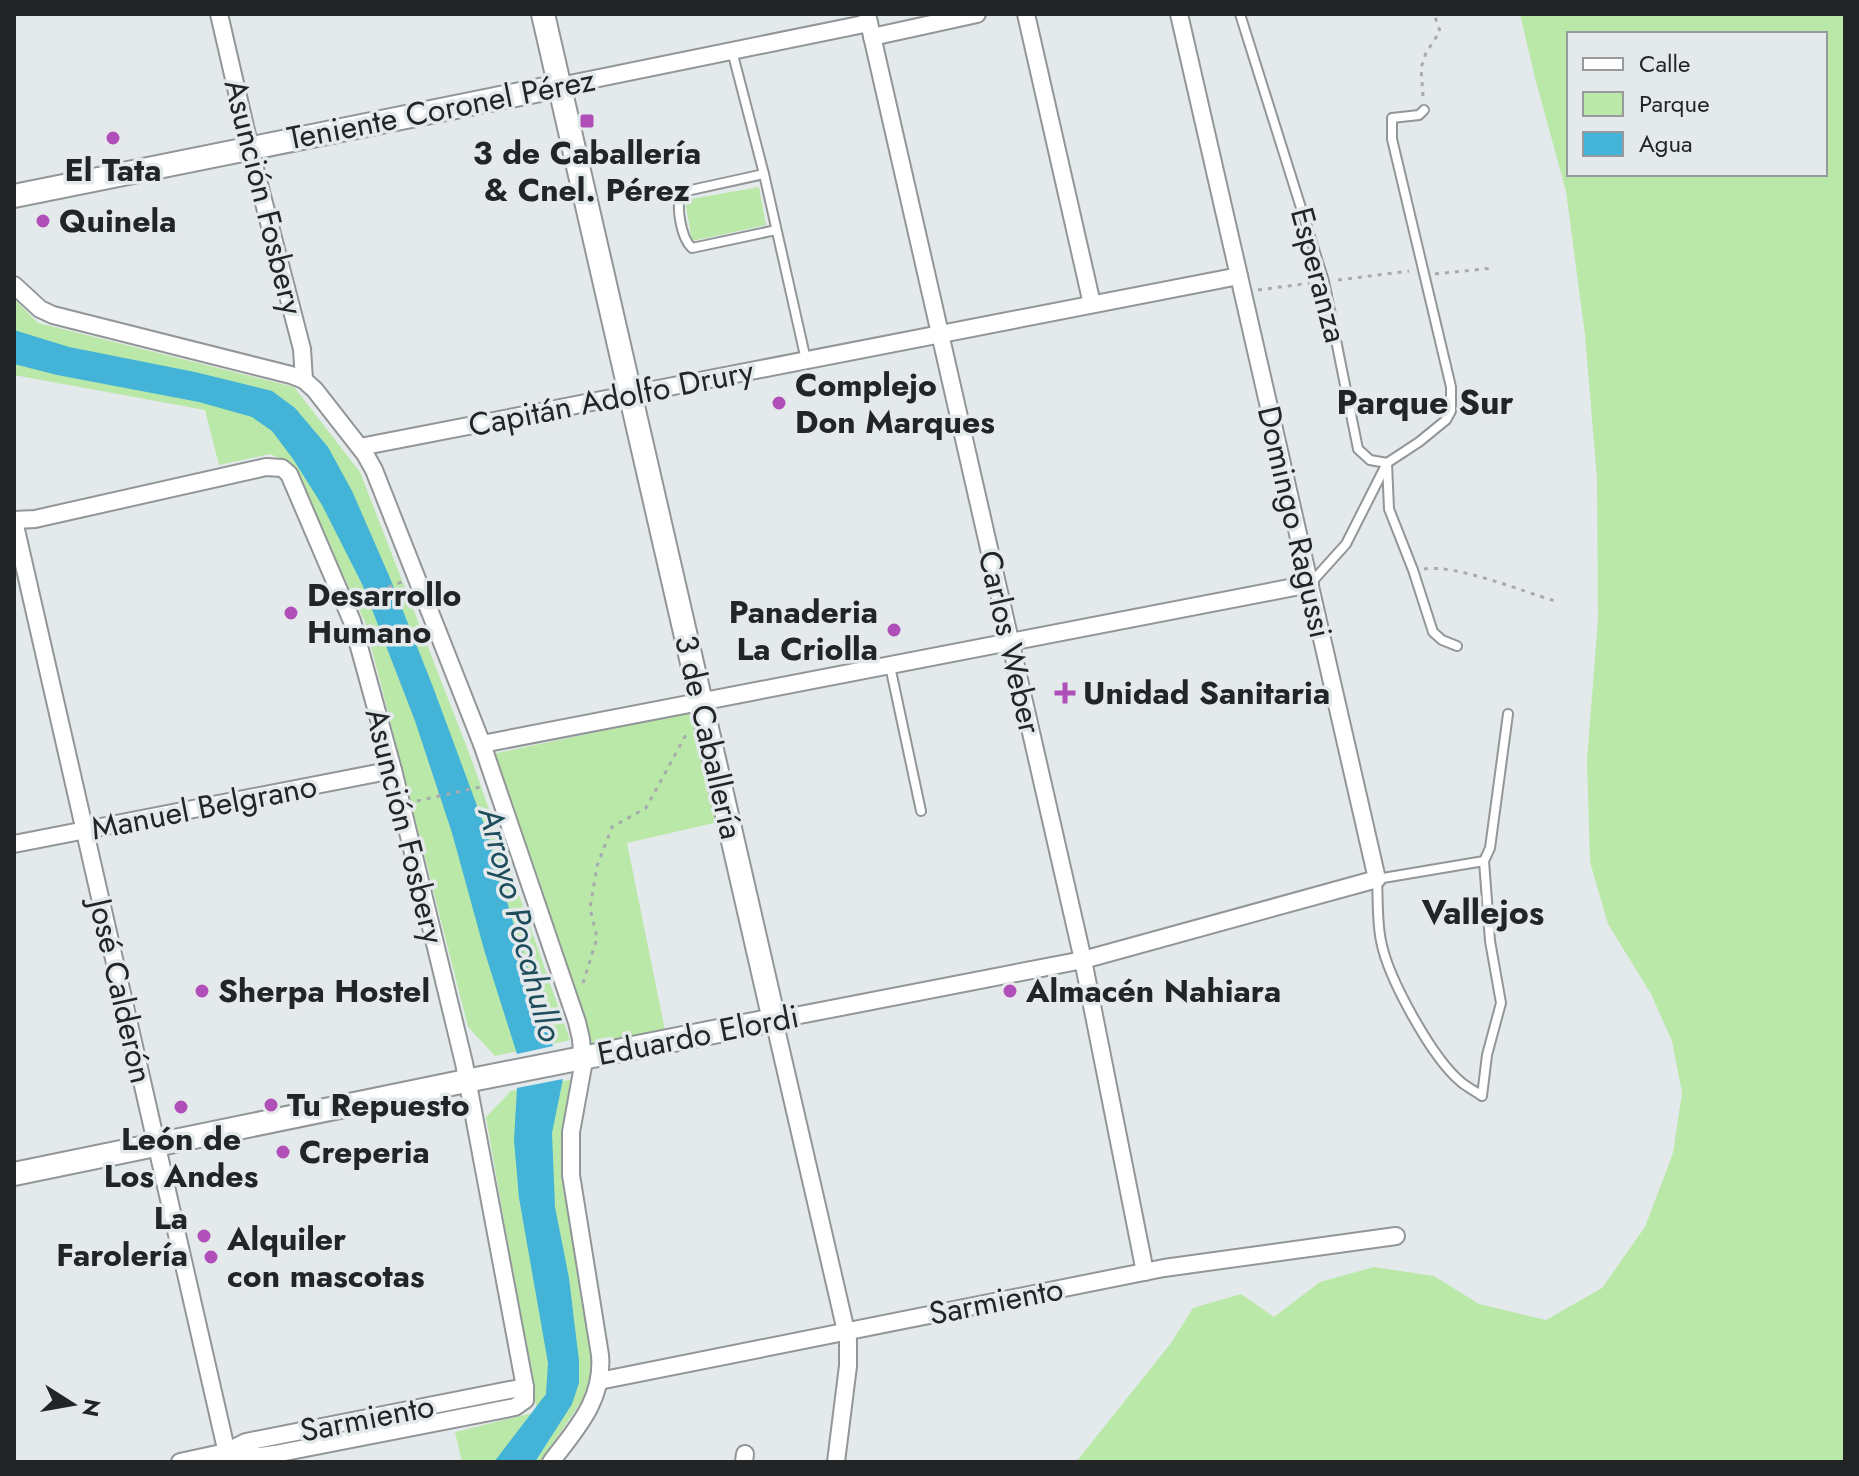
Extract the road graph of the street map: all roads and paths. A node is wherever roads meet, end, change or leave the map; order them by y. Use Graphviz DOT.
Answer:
graph roads {
  1 [pos="219,14"];
  2 [pos="543,14"];
  3 [pos="977,14"];
  4 [pos="1026,14"];
  5 [pos="1179,14"];
  6 [pos="1240,14"];
  7 [pos="1434,14"];
  8 [pos="869,24"];
  9 [pos="732,51"];
  10 [pos="560,86"];
  11 [pos="1424,110"];
  12 [pos="250,148"];
  13 [pos="764,174"];
  14 [pos="14,196"];
  15 [pos="776,230"];
  16 [pos="1493,268"];
  17 [pos="1423,272"];
  18 [pos="1324,281"];
  19 [pos="1241,284"];
  20 [pos="14,285"];
  21 [pos="1092,304"];
  22 [pos="940,334"];
  23 [pos="806,360"];
  24 [pos="304,380"];
  25 [pos="630,394"];
  26 [pos="360,447"];
  27 [pos="1387,463"];
  28 [pos="14,520"];
  29 [pos="1413,570"];
  30 [pos="416,577"];
  31 [pos="1310,584"];
  32 [pos="1555,601"];
  33 [pos="344,603"];
  34 [pos="1010,643"];
  35 [pos="1457,646"];
  36 [pos="890,666"];
  37 [pos="701,703"];
  38 [pos="1508,714"];
  39 [pos="482,744"];
  40 [pos="393,770"];
  41 [pos="495,783"];
  42 [pos="402,804"];
  43 [pos="921,811"];
  44 [pos="84,830"];
  45 [pos="14,844"];
  46 [pos="1484,861"];
  47 [pos="1377,879"];
  48 [pos="1083,960"];
  49 [pos="582,987"];
  50 [pos="774,1020"];
  51 [pos="575,1059"];
  52 [pos="466,1081"];
  53 [pos="156,1145"];
  54 [pos="14,1174"];
  55 [pos="1396,1236"];
  56 [pos="1145,1272"];
  57 [pos="846,1331"];
  58 [pos="599,1381"];
  59 [pos="525,1387"];
  60 [pos="228,1457"];
  61 [pos="180,1462"];
  62 [pos="551,1462"];
  63 [pos="836,1462"];
  1 -- 12 [label="street, Asunción Fosbery"];
  2 -- 10 [label="main road, 3 de Caballería"];
  3 -- 8 [label="street, Teniente Coronel Pérez"];
  4 -- 21 [label="street"];
  5 -- 19 [label="street, Domingo Ragussi"];
  6 -- 18 [label="lane, Esperanza"];
  7 -- 11 [label="path"];
  8 -- 9 [label="street, Teniente Coronel Pérez"];
  8 -- 22 [label="street, Carlos Weber"];
  9 -- 10 [label="street, Teniente Coronel Pérez"];
  9 -- 13 [label="lane"];
  10 -- 12 [label="main road, Teniente Coronel Pérez"];
  10 -- 25 [label="main road, 3 de Caballería"];
  11 -- 17 [label="lane"];
  12 -- 14 [label="main road, Teniente Coronel Pérez"];
  12 -- 24 [label="street, Asunción Fosbery"];
  13 -- 15 [label="lane"];
  13 -- 15 [label="lane"];
  15 -- 23 [label="lane"];
  16 -- 17 [label="path"];
  17 -- 18 [label="path"];
  17 -- 27 [label="lane"];
  18 -- 19 [label="path"];
  18 -- 27 [label="lane, Esperanza"];
  19 -- 21 [label="street, Capitán Adolfo Drury"];
  19 -- 31 [label="street, Domingo Ragussi"];
  20 -- 24 [label="street"];
  21 -- 22 [label="street, Capitán Adolfo Drury"];
  22 -- 23 [label="street, Capitán Adolfo Drury"];
  22 -- 34 [label="street, Carlos Weber"];
  23 -- 25 [label="street, Capitán Adolfo Drury"];
  24 -- 26 [label="street"];
  25 -- 26 [label="street, Capitán Adolfo Drury"];
  25 -- 37 [label="main road, 3 de Caballería"];
  26 -- 30 [label="street"];
  27 -- 29 [label="lane"];
  27 -- 31 [label="lane"];
  28 -- 33 [label="street, Asunción Fosbery"];
  28 -- 44 [label="street, José Calderón"];
  29 -- 32 [label="path"];
  29 -- 35 [label="lane"];
  30 -- 33 [label="path"];
  30 -- 39 [label="street"];
  31 -- 34 [label="street"];
  31 -- 47 [label="street, Domingo Ragussi"];
  33 -- 40 [label="street, Asunción Fosbery"];
  34 -- 36 [label="street"];
  34 -- 48 [label="street, Carlos Weber"];
  36 -- 37 [label="street"];
  36 -- 43 [label="lane"];
  37 -- 39 [label="street"];
  37 -- 49 [label="path"];
  37 -- 50 [label="main road, 3 de Caballería"];
  38 -- 46 [label="lane"];
  39 -- 41 [label="street"];
  40 -- 42 [label="street, Asunción Fosbery"];
  40 -- 44 [label="street, Manuel Belgrano"];
  41 -- 42 [label="path"];
  41 -- 51 [label="street"];
  42 -- 52 [label="street, Asunción Fosbery"];
  44 -- 45 [label="street, Manuel Belgrano"];
  44 -- 53 [label="street, José Calderón"];
  46 -- 47 [label="lane"];
  46 -- 47 [label="lane, Domingo Ragussi"];
  47 -- 48 [label="street, Eduardo Elordi"];
  48 -- 50 [label="street, Eduardo Elordi"];
  48 -- 56 [label="street, Carlos Weber"];
  50 -- 51 [label="main road, Eduardo Elordi"];
  50 -- 57 [label="street, 3 de Caballería"];
  51 -- 52 [label="main road, Eduardo Elordi"];
  51 -- 58 [label="street"];
  52 -- 53 [label="main road, Eduardo Elordi"];
  52 -- 59 [label="street, Asunción Fosbery"];
  53 -- 54 [label="main road, Eduardo Elordi"];
  53 -- 60 [label="street, José Calderón"];
  55 -- 56 [label="street, Sarmiento"];
  56 -- 57 [label="street, Sarmiento"];
  57 -- 58 [label="street, Sarmiento"];
  57 -- 63 [label="street, 3 de Caballería"];
  58 -- 62 [label="street"];
  59 -- 60 [label="street, Sarmiento"];
  60 -- 61 [label="street, Sarmiento"];
}
